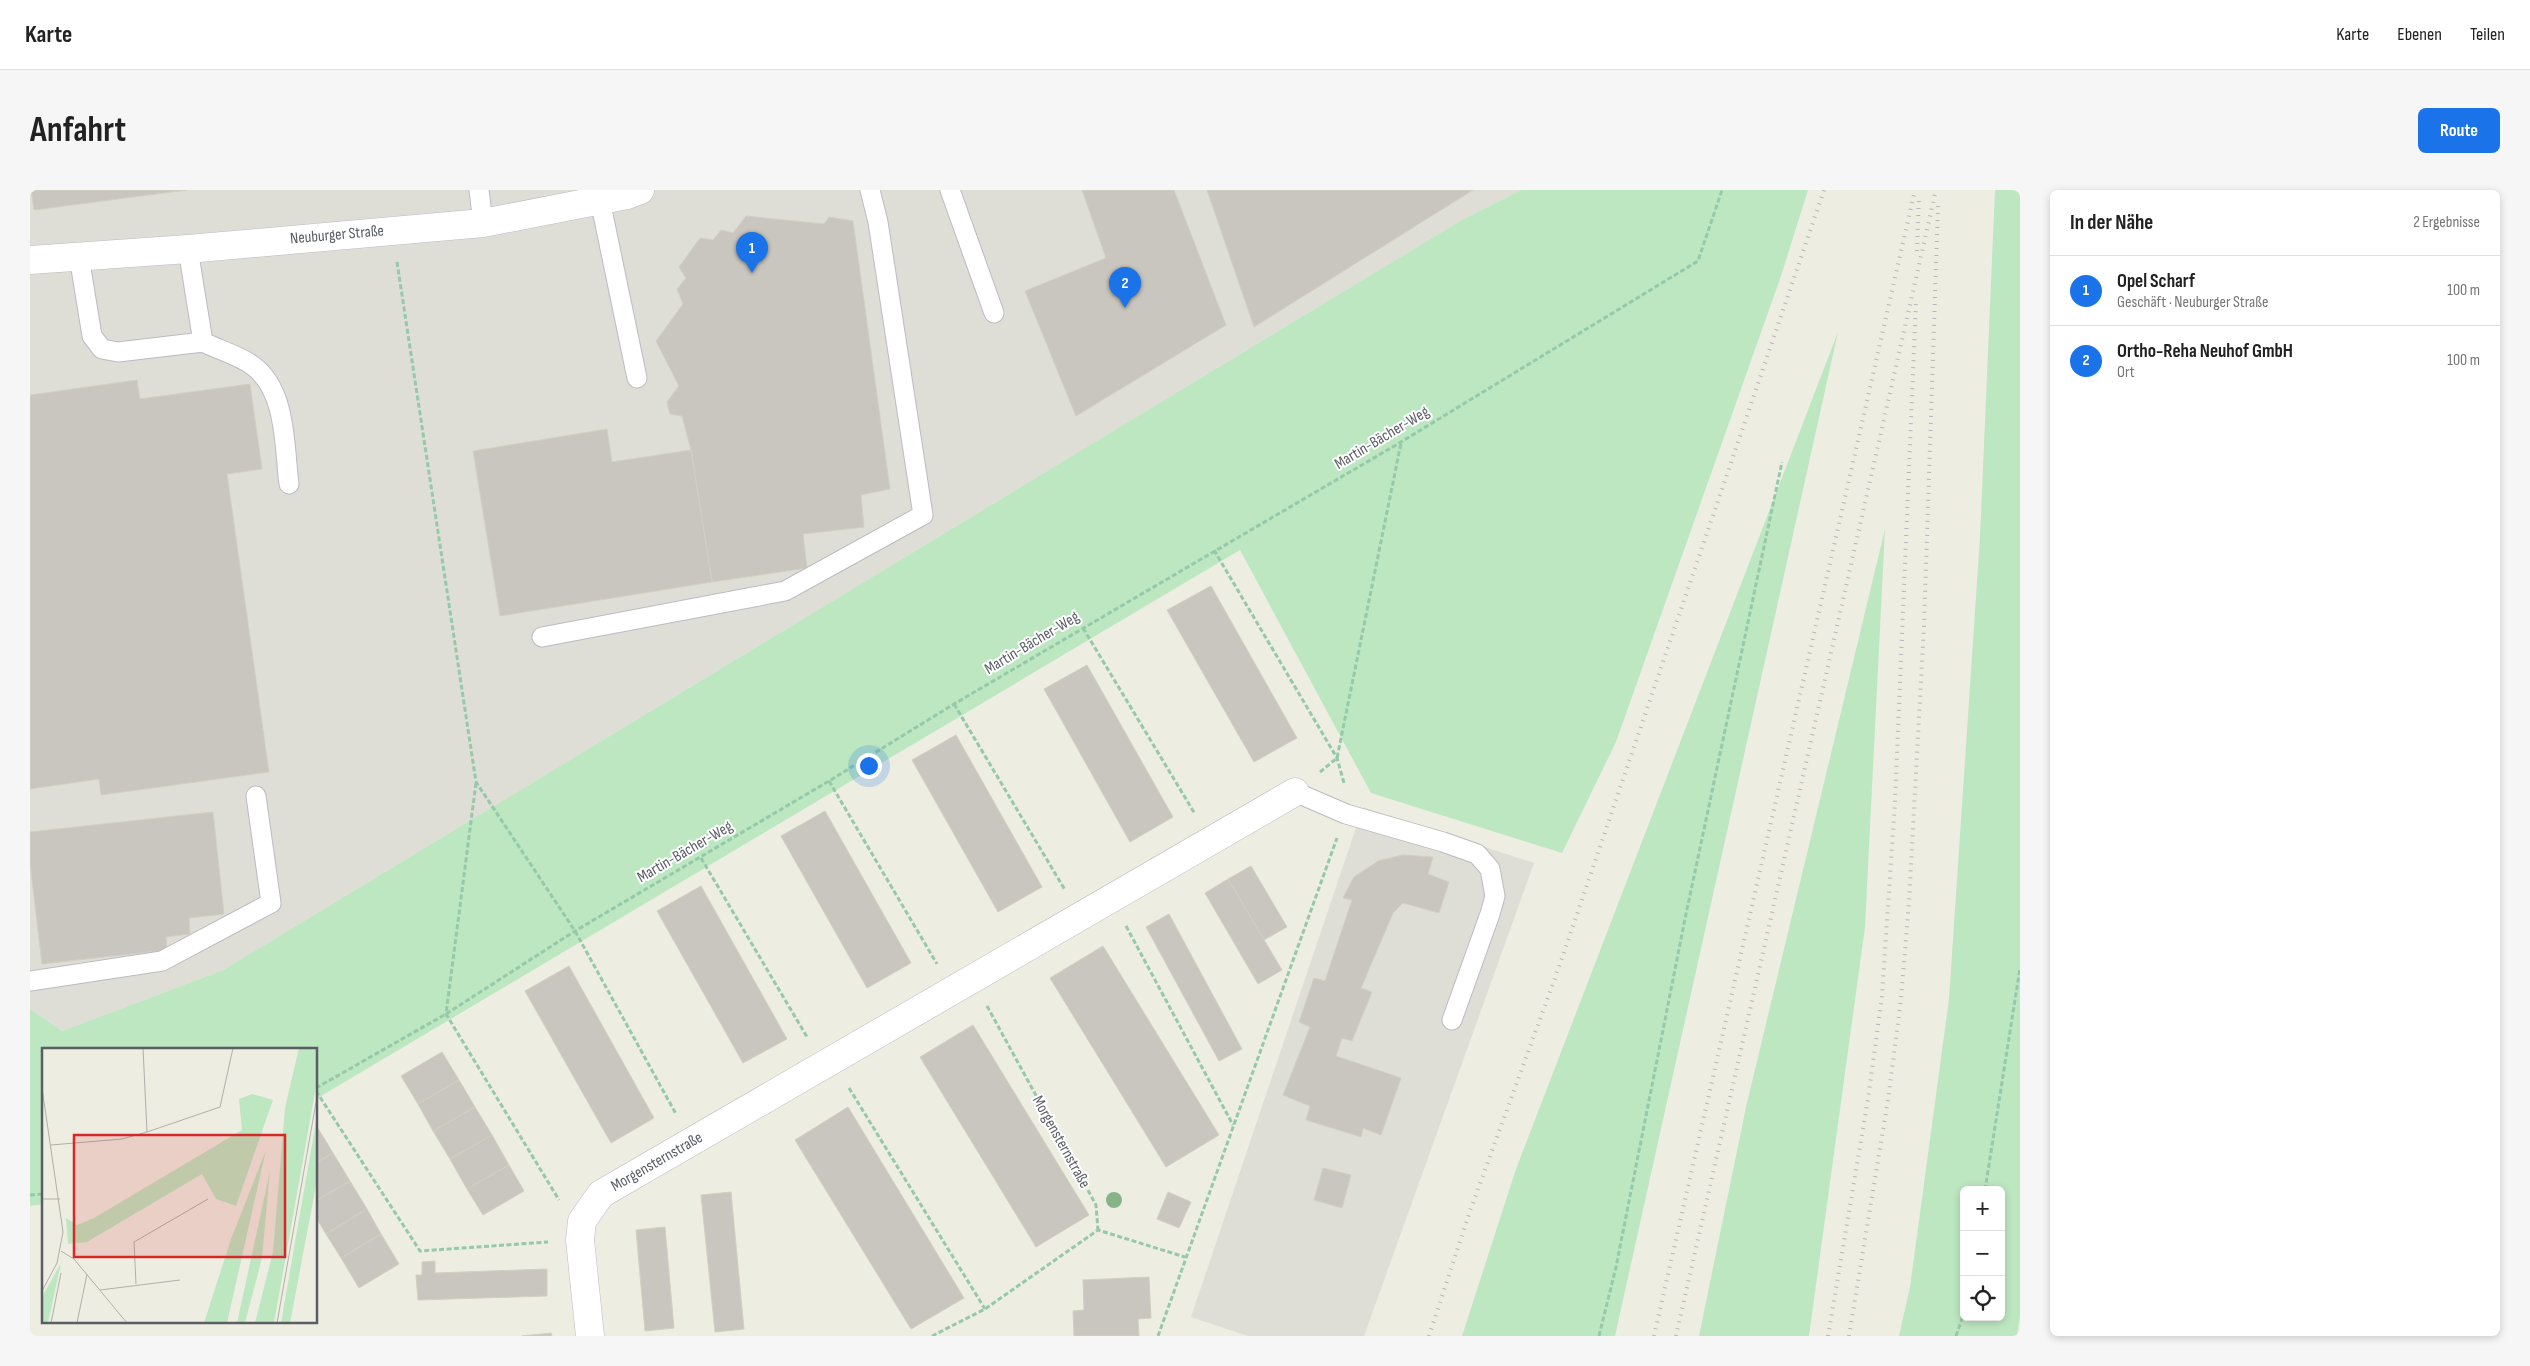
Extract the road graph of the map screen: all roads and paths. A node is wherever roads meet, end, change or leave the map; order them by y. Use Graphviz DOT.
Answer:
graph roads {
  1 [pos="479,190"];
  2 [pos="640,190"];
  3 [pos="870,190"];
  4 [pos="950,190"];
  5 [pos="1722,190"];
  6 [pos="600,200"];
  7 [pos="483,222"];
  8 [pos="392,230"];
  9 [pos="188,249"];
  10 [pos="79,256"];
  11 [pos="30,260"];
  12 [pos="994,313"];
  13 [pos="203,342"];
  14 [pos="637,378"];
  15 [pos="1401,442"];
  16 [pos="1782,462"];
  17 [pos="289,484"];
  18 [pos="1214,550"];
  19 [pos="1083,628"];
  20 [pos="542,637"];
  21 [pos="954,704"];
  22 [pos="1337,758"];
  23 [pos="829,781"];
  24 [pos="476,782"];
  25 [pos="1295,792"];
  26 [pos="256,796"];
  27 [pos="1346,814"];
  28 [pos="1210,841"];
  29 [pos="701,858"];
  30 [pos="1111,899"];
  31 [pos="1081,916"];
  32 [pos="575,931"];
  33 [pos="2020,968"];
  34 [pos="30,981"];
  35 [pos="960,986"];
  36 [pos="446,1014"];
  37 [pos="1452,1020"];
  38 [pos="832,1060"];
  39 [pos="318,1089"];
  40 [pos="318,1093"];
  41 [pos="1234,1125"];
  42 [pos="692,1142"];
  43 [pos="1987,1186"];
  44 [pos="581,1230"];
  45 [pos="1098,1230"];
  46 [pos="1186,1257"];
  47 [pos="985,1308"];
  48 [pos="1961,1321"];
  49 [pos="590,1336"];
  50 [pos="932,1336"];
  51 [pos="1158,1336"];
  52 [pos="1598,1336"];
  53 [pos="1956,1336"];
  1 -- 7 [label="lane"];
  2 -- 6 [label="street, Neuburger Straße"];
  3 -- 20 [label="lane"];
  4 -- 12 [label="lane"];
  5 -- 15 [label="path, Martin-Bächer-Weg"];
  6 -- 7 [label="street, Neuburger Straße"];
  6 -- 14 [label="lane"];
  7 -- 8 [label="street, Neuburger Straße"];
  8 -- 9 [label="street, Neuburger Straße"];
  8 -- 24 [label="path"];
  9 -- 10 [label="street, Neuburger Straße"];
  9 -- 13 [label="lane"];
  10 -- 11 [label="street, Neuburger Straße"];
  10 -- 13 [label="lane"];
  13 -- 17 [label="lane"];
  15 -- 18 [label="path, Martin-Bächer-Weg"];
  15 -- 22 [label="path"];
  16 -- 52 [label="path"];
  18 -- 19 [label="path, Martin-Bächer-Weg"];
  18 -- 22 [label="path"];
  19 -- 21 [label="path, Martin-Bächer-Weg"];
  19 -- 28 [label="path"];
  21 -- 23 [label="path, Martin-Bächer-Weg"];
  21 -- 31 [label="path"];
  22 -- 27 [label="path"];
  23 -- 29 [label="path, Martin-Bächer-Weg"];
  23 -- 35 [label="path"];
  24 -- 32 [label="path"];
  24 -- 36 [label="path"];
  25 -- 27 [label="lane"];
  25 -- 28 [label="street, Morgensternstraße"];
  26 -- 34 [label="lane"];
  27 -- 37 [label="lane"];
  27 -- 41 [label="path"];
  28 -- 30 [label="street, Morgensternstraße"];
  29 -- 32 [label="path, Martin-Bächer-Weg"];
  29 -- 38 [label="path"];
  30 -- 31 [label="street, Morgensternstraße"];
  30 -- 41 [label="path"];
  31 -- 35 [label="street, Morgensternstraße"];
  32 -- 36 [label="path, Martin-Bächer-Weg"];
  32 -- 42 [label="path"];
  33 -- 43 [label="path"];
  35 -- 38 [label="street, Morgensternstraße"];
  35 -- 45 [label="path, Morgensternstraße"];
  36 -- 39 [label="path, Martin-Bächer-Weg"];
  36 -- 44 [label="path"];
  38 -- 42 [label="street, Morgensternstraße"];
  38 -- 47 [label="path"];
  40 -- 44 [label="path"];
  41 -- 46 [label="path"];
  42 -- 44 [label="street, Morgensternstraße"];
  44 -- 49 [label="street"];
  45 -- 46 [label="path"];
  45 -- 47 [label="path"];
  46 -- 51 [label="path"];
  47 -- 50 [label="path"];
  48 -- 53 [label="path"];
}
